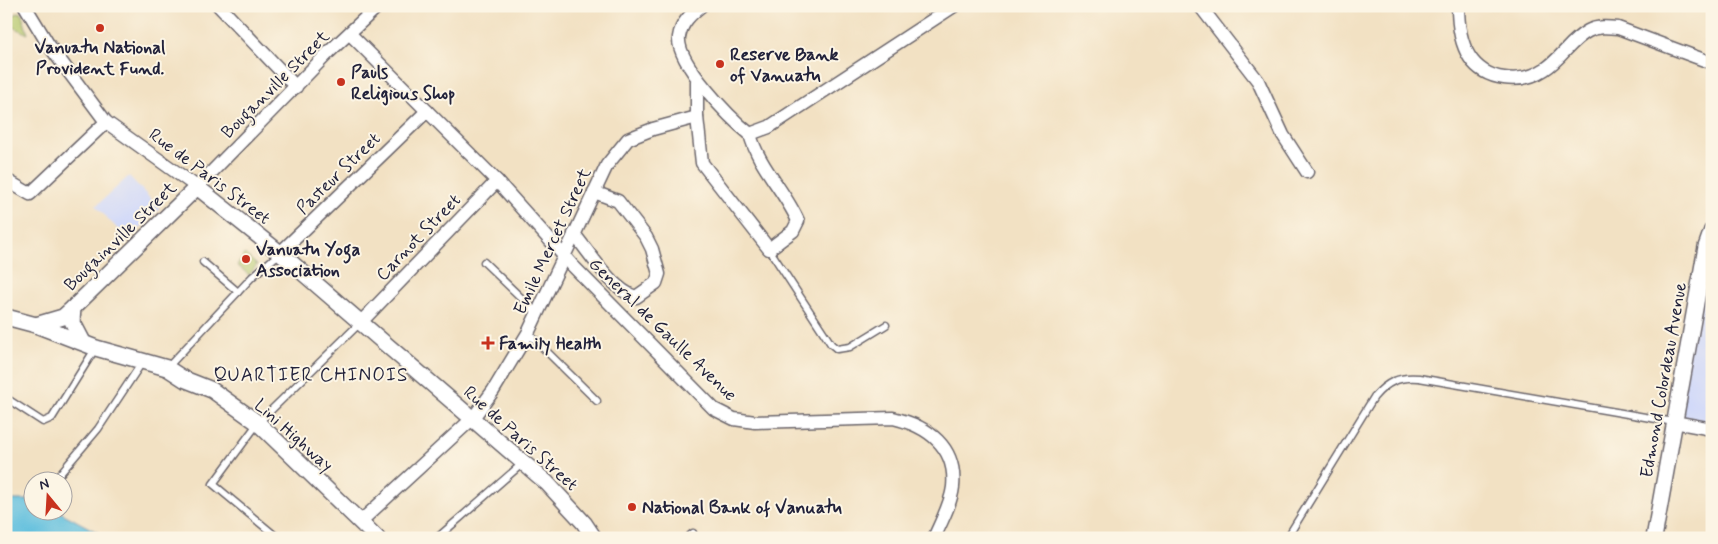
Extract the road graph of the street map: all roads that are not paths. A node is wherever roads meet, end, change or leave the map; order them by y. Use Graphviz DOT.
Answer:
graph roads {
  1 [pos="25,6"];
  2 [pos="218,6"];
  3 [pos="378,6"];
  4 [pos="701,6"];
  5 [pos="954,6"];
  6 [pos="1200,6"];
  7 [pos="1458,6"];
  8 [pos="350,34"];
  9 [pos="1712,63"];
  10 [pos="697,80"];
  11 [pos="296,87"];
  12 [pos="427,111"];
  13 [pos="697,117"];
  14 [pos="106,122"];
  15 [pos="750,134"];
  16 [pos="1307,172"];
  17 [pos="6,180"];
  18 [pos="497,182"];
  19 [pos="198,186"];
  20 [pos="594,192"];
  21 [pos="1712,230"];
  22 [pos="574,234"];
  23 [pos="769,249"];
  24 [pos="280,253"];
  25 [pos="564,256"];
  26 [pos="203,262"];
  27 [pos="484,262"];
  28 [pos="238,292"];
  29 [pos="73,308"];
  30 [pos="537,313"];
  31 [pos="6,317"];
  32 [pos="361,322"];
  33 [pos="36,325"];
  34 [pos="886,325"];
  35 [pos="528,333"];
  36 [pos="90,345"];
  37 [pos="144,360"];
  38 [pos="167,368"];
  39 [pos="6,398"];
  40 [pos="597,401"];
  41 [pos="472,418"];
  42 [pos="1674,422"];
  43 [pos="258,423"];
  44 [pos="1712,429"];
  45 [pos="523,462"];
  46 [pos="61,472"];
  47 [pos="360,522"];
  48 [pos="693,533"];
  49 [pos="278,538"];
  50 [pos="377,538"];
  51 [pos="438,538"];
  52 [pos="594,538"];
  53 [pos="686,538"];
  54 [pos="934,538"];
  55 [pos="1287,538"];
  56 [pos="1654,538"];
  1 -- 14 [label="street, Rue de Paris Street"];
  2 -- 11 [label="street"];
  3 -- 8 [label="street, Bouganville Street"];
  4 -- 10 [label="street"];
  5 -- 15 [label="street"];
  6 -- 16 [label="street"];
  7 -- 9 [label="street"];
  8 -- 11 [label="street, Bouganville Street"];
  8 -- 12 [label="street, General de Gaulle Avenue"];
  10 -- 13 [label="street"];
  10 -- 15 [label="street"];
  11 -- 19 [label="street, Bouganville Street"];
  12 -- 18 [label="street, General de Gaulle Avenue"];
  12 -- 24 [label="street, Pasteur Street"];
  13 -- 20 [label="street, Emile Mercet Street"];
  13 -- 23 [label="street"];
  14 -- 17 [label="street"];
  14 -- 19 [label="street, Rue de Paris Street"];
  15 -- 23 [label="street"];
  18 -- 25 [label="street, General de Gaulle Avenue"];
  18 -- 32 [label="street, Carnot Street"];
  19 -- 24 [label="street, Rue de Paris Street"];
  19 -- 29 [label="street, Bougainville Street"];
  20 -- 22 [label="street, Emile Mercet Street"];
  20 -- 22 [label="street"];
  21 -- 42 [label="street, Edmond Colordeau Avenue"];
  22 -- 25 [label="street, Emile Mercet Street"];
  23 -- 34 [label="lane"];
  24 -- 28 [label="lane, Pasteur Street"];
  24 -- 32 [label="street, Rue de Paris Street"];
  25 -- 30 [label="street, Emile Mercet Street"];
  25 -- 54 [label="street, General de Gaulle Avenue"];
  26 -- 28 [label="lane"];
  27 -- 30 [label="lane"];
  28 -- 38 [label="lane, Pasteur Street"];
  29 -- 33 [label="street"];
  29 -- 36 [label="street, Bougainville Street"];
  30 -- 35 [label="street, Emile Mercet Street"];
  31 -- 33 [label="street, Lini Highway"];
  32 -- 41 [label="street, Rue de Paris Street"];
  32 -- 43 [label="lane, Carnot Street"];
  33 -- 36 [label="street, Lini Highway"];
  35 -- 40 [label="lane"];
  35 -- 41 [label="street, Emile Mercet Street"];
  36 -- 37 [label="street, Lini Highway"];
  36 -- 39 [label="lane"];
  37 -- 38 [label="street, Lini Highway"];
  37 -- 46 [label="lane"];
  38 -- 43 [label="street, Lini Highway"];
  41 -- 45 [label="street, Rue de Paris Street"];
  41 -- 47 [label="street, Emile Mercet Street"];
  42 -- 44 [label="street"];
  42 -- 55 [label="lane"];
  42 -- 56 [label="street, Edmond Colordeau Avenue"];
  43 -- 47 [label="street, Lini Highway"];
  43 -- 49 [label="lane, Carnot Street"];
  45 -- 51 [label="lane"];
  45 -- 52 [label="street, Rue de Paris Street"];
  47 -- 50 [label="street, Lini Highway"];
  48 -- 53 [label="lane"];
}
